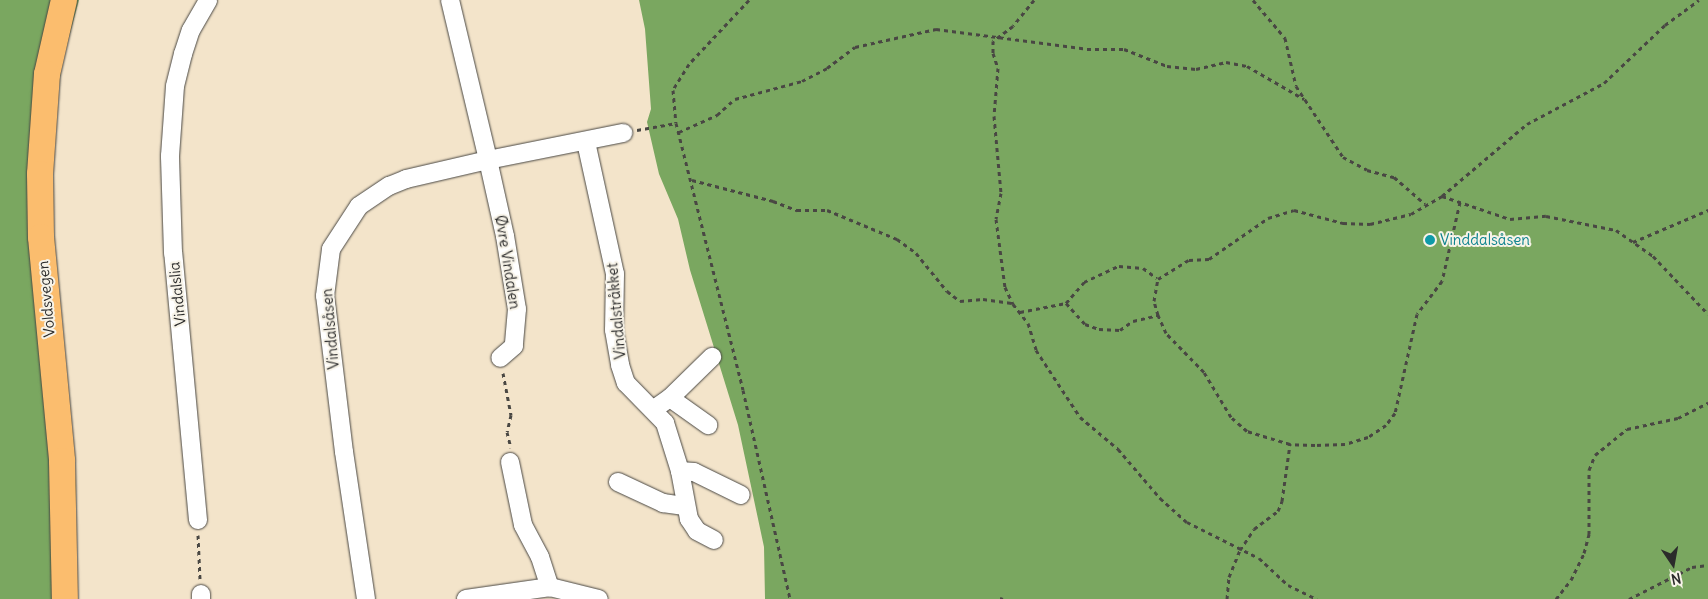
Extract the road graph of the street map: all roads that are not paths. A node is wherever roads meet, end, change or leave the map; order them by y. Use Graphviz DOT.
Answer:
graph roads {
  1 [pos="64,0"];
  2 [pos="208,0"];
  3 [pos="450,0"];
  4 [pos="623,133"];
  5 [pos="586,142"];
  6 [pos="488,160"];
  7 [pos="712,357"];
  8 [pos="500,358"];
  9 [pos="670,398"];
  10 [pos="654,409"];
  11 [pos="708,425"];
  12 [pos="510,462"];
  13 [pos="680,471"];
  14 [pos="618,482"];
  15 [pos="741,495"];
  16 [pos="685,506"];
  17 [pos="198,520"];
  18 [pos="714,540"];
  19 [pos="550,587"];
  20 [pos="65,599"];
  21 [pos="366,599"];
  22 [pos="466,599"];
  23 [pos="599,599"];
  1 -- 20 [label="highway, Voldsvegen"];
  2 -- 17 [label="street, Vindalslia"];
  3 -- 6 [label="street"];
  4 -- 5 [label="street, Vindalsåsen"];
  5 -- 6 [label="street, Vindalsåsen"];
  5 -- 10 [label="street, Vindalstråkket"];
  6 -- 8 [label="street, Øvre Vindalen"];
  6 -- 21 [label="street, Vindalsåsen"];
  7 -- 9 [label="street"];
  9 -- 10 [label="street"];
  9 -- 11 [label="street"];
  10 -- 13 [label="street, Vindalstråkket"];
  12 -- 19 [label="street"];
  13 -- 15 [label="street"];
  13 -- 16 [label="street, Vindalstråkket"];
  14 -- 16 [label="street"];
  16 -- 18 [label="street, Vindalstråkket"];
  19 -- 22 [label="street"];
  19 -- 23 [label="street"];
}
